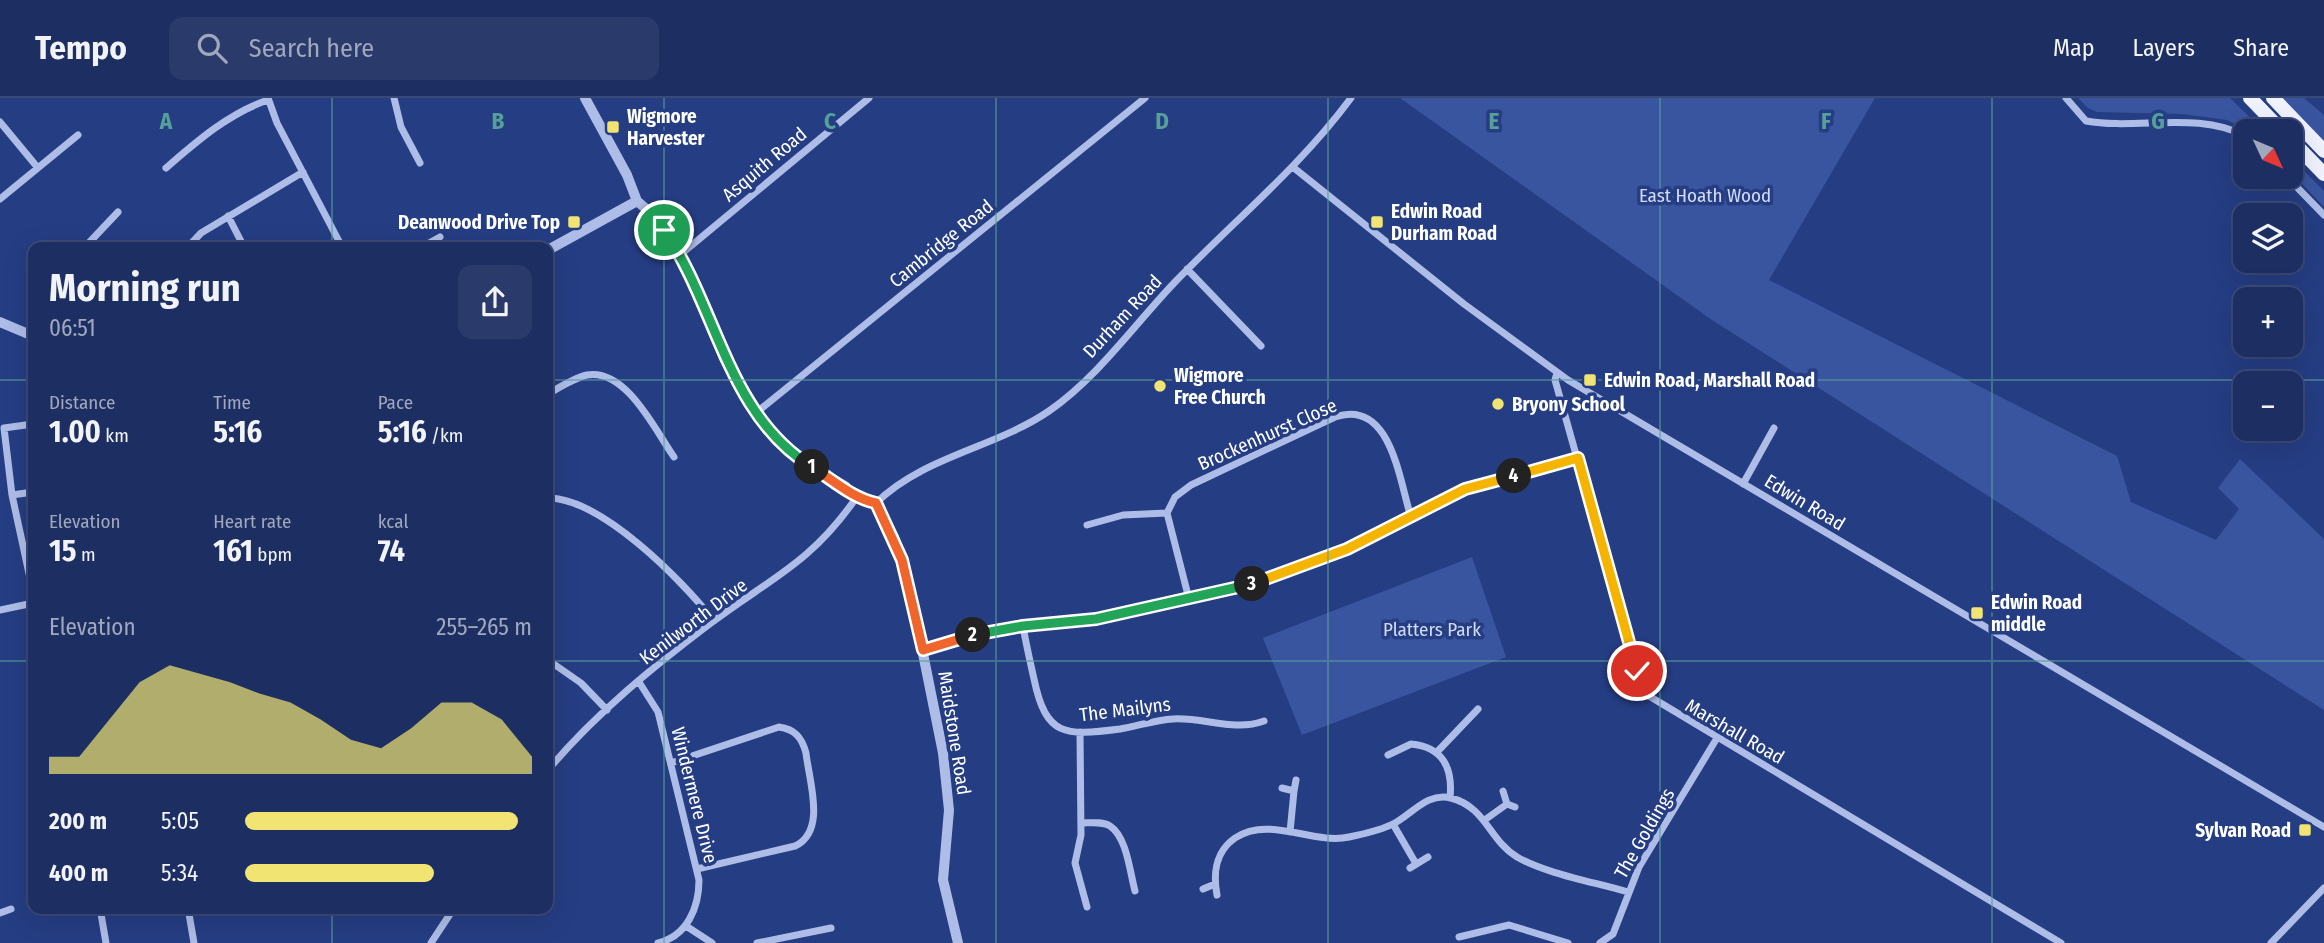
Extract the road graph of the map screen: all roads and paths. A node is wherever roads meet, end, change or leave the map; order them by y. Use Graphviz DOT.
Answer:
graph roads {
  1 [pos="394,98"];
  2 [pos="585,98"];
  3 [pos="869,98"];
  4 [pos="1145,98"];
  5 [pos="1351,98"];
  6 [pos="2066,98"];
  7 [pos="2250,98"];
  8 [pos="2273,98"];
  9 [pos="268,99"];
  10 [pos="2270,119"];
  11 [pos="0,122"];
  12 [pos="2233,130"];
  13 [pos="78,135"];
  14 [pos="2324,150"];
  15 [pos="2303,152"];
  16 [pos="420,163"];
  17 [pos="38,168"];
  18 [pos="166,168"];
  19 [pos="1294,168"];
  20 [pos="303,172"];
  21 [pos="2324,174"];
  22 [pos="2299,189"];
  23 [pos="0,199"];
  24 [pos="637,201"];
  25 [pos="118,212"];
  26 [pos="2324,215"];
  27 [pos="228,216"];
  28 [pos="440,237"];
  29 [pos="90,242"];
  30 [pos="193,242"];
  31 [pos="241,242"];
  32 [pos="339,242"];
  33 [pos="431,242"];
  34 [pos="553,247"];
  35 [pos="680,255"];
  36 [pos="1187,269"];
  37 [pos="0,322"];
  38 [pos="28,334"];
  39 [pos="1261,346"];
  40 [pos="1557,373"];
  41 [pos="553,392"];
  42 [pos="757,412"];
  43 [pos="28,425"];
  44 [pos="1774,428"];
  45 [pos="674,457"];
  46 [pos="1578,458"];
  47 [pos="1743,484"];
  48 [pos="28,493"];
  49 [pos="12,495"];
  50 [pos="856,498"];
  51 [pos="553,499"];
  52 [pos="876,503"];
  53 [pos="1167,513"];
  54 [pos="1411,517"];
  55 [pos="1087,525"];
  56 [pos="28,569"];
  57 [pos="1189,599"];
  58 [pos="28,604"];
  59 [pos="0,610"];
  60 [pos="714,621"];
  61 [pos="1023,626"];
  62 [pos="923,650"];
  63 [pos="553,663"];
  64 [pos="639,682"];
  65 [pos="1478,709"];
  66 [pos="607,710"];
  67 [pos="1264,721"];
  68 [pos="1080,732"];
  69 [pos="1717,738"];
  70 [pos="1437,752"];
  71 [pos="1388,755"];
  72 [pos="671,764"];
  73 [pos="553,765"];
  74 [pos="1297,780"];
  75 [pos="1282,788"];
  76 [pos="1294,791"];
  77 [pos="1503,791"];
  78 [pos="1450,798"];
  79 [pos="1486,820"];
  80 [pos="1082,823"];
  81 [pos="1393,824"];
  82 [pos="2324,827"];
  83 [pos="1290,832"];
  84 [pos="1427,857"];
  85 [pos="697,869"];
  86 [pos="1215,884"];
  87 [pos="2324,888"];
  88 [pos="1203,889"];
  89 [pos="1135,891"];
  90 [pos="1628,892"];
  91 [pos="1217,895"];
  92 [pos="1087,907"];
  93 [pos="11,909"];
  94 [pos="0,913"];
  95 [pos="101,914"];
  96 [pos="189,914"];
  97 [pos="450,914"];
  98 [pos="686,926"];
  99 [pos="831,928"];
  100 [pos="1459,937"];
  101 [pos="106,943"];
  102 [pos="194,943"];
  103 [pos="431,943"];
  104 [pos="658,943"];
  105 [pos="712,943"];
  106 [pos="757,943"];
  107 [pos="958,943"];
  108 [pos="1568,943"];
  109 [pos="1600,943"];
  110 [pos="2061,943"];
  111 [pos="2271,943"];
  1 -- 16 [label="street"];
  2 -- 24 [label="street"];
  3 -- 35 [label="street, Asquith Road"];
  4 -- 42 [label="street, Cambridge Road"];
  5 -- 19 [label="street, Durham Road"];
  6 -- 12 [label="street"];
  7 -- 10 [label="main road"];
  8 -- 14 [label="main road"];
  9 -- 18 [label="street"];
  9 -- 20 [label="street"];
  11 -- 17 [label="street"];
  13 -- 17 [label="street"];
  15 -- 21 [label="main road"];
  17 -- 23 [label="street"];
  19 -- 36 [label="street, Durham Road"];
  19 -- 40 [label="street, Edwin Road"];
  20 -- 27 [label="street"];
  20 -- 32 [label="street"];
  22 -- 26 [label="street"];
  24 -- 34 [label="street"];
  24 -- 35 [label="street"];
  25 -- 29 [label="street"];
  27 -- 30 [label="street"];
  27 -- 31 [label="street"];
  28 -- 33 [label="street"];
  35 -- 42 [label="street"];
  36 -- 39 [label="street"];
  36 -- 52 [label="street, Durham Road"];
  37 -- 38 [label="street"];
  40 -- 46 [label="street, Marshall Road"];
  40 -- 47 [label="street, Edwin Road"];
  41 -- 45 [label="street"];
  42 -- 50 [label="street"];
  43 -- 49 [label="street"];
  44 -- 47 [label="street"];
  46 -- 54 [label="street"];
  46 -- 69 [label="street, Marshall Road"];
  47 -- 82 [label="street, Edwin Road"];
  48 -- 49 [label="street"];
  49 -- 56 [label="street"];
  50 -- 52 [label="street"];
  50 -- 60 [label="street, Kenilworth Drive"];
  51 -- 60 [label="street"];
  52 -- 62 [label="street, Maidstone Road"];
  53 -- 54 [label="street, Brockenhurst Close"];
  53 -- 55 [label="street"];
  53 -- 57 [label="street"];
  54 -- 57 [label="street"];
  57 -- 61 [label="street"];
  58 -- 59 [label="street"];
  60 -- 64 [label="street, Kenilworth Drive"];
  61 -- 62 [label="street"];
  61 -- 68 [label="street, The Mailyns"];
  62 -- 107 [label="street, Maidstone Road"];
  63 -- 66 [label="street"];
  64 -- 66 [label="street, Kenilworth Drive"];
  64 -- 72 [label="street, Windermere Drive"];
  65 -- 70 [label="street"];
  66 -- 73 [label="street, Kenilworth Drive"];
  67 -- 68 [label="street, The Mailyns"];
  68 -- 80 [label="street"];
  69 -- 90 [label="street, The Goldings"];
  69 -- 110 [label="street, Marshall Road"];
  70 -- 71 [label="street"];
  70 -- 78 [label="street"];
  72 -- 85 [label="street, Windermere Drive"];
  72 -- 85 [label="street"];
  74 -- 76 [label="street"];
  75 -- 76 [label="street"];
  76 -- 83 [label="street"];
  77 -- 79 [label="street"];
  78 -- 79 [label="street"];
  78 -- 81 [label="street"];
  79 -- 90 [label="street"];
  80 -- 89 [label="street"];
  80 -- 92 [label="street"];
  81 -- 83 [label="street"];
  81 -- 84 [label="street"];
  83 -- 86 [label="street"];
  85 -- 98 [label="street, Windermere Drive"];
  86 -- 88 [label="street"];
  86 -- 91 [label="street"];
  87 -- 111 [label="street"];
  90 -- 109 [label="street, The Goldings"];
  93 -- 94 [label="street"];
  95 -- 101 [label="street"];
  96 -- 102 [label="street"];
  97 -- 103 [label="street"];
  98 -- 104 [label="street"];
  98 -- 105 [label="street"];
  99 -- 106 [label="street"];
  100 -- 108 [label="street"];
}
